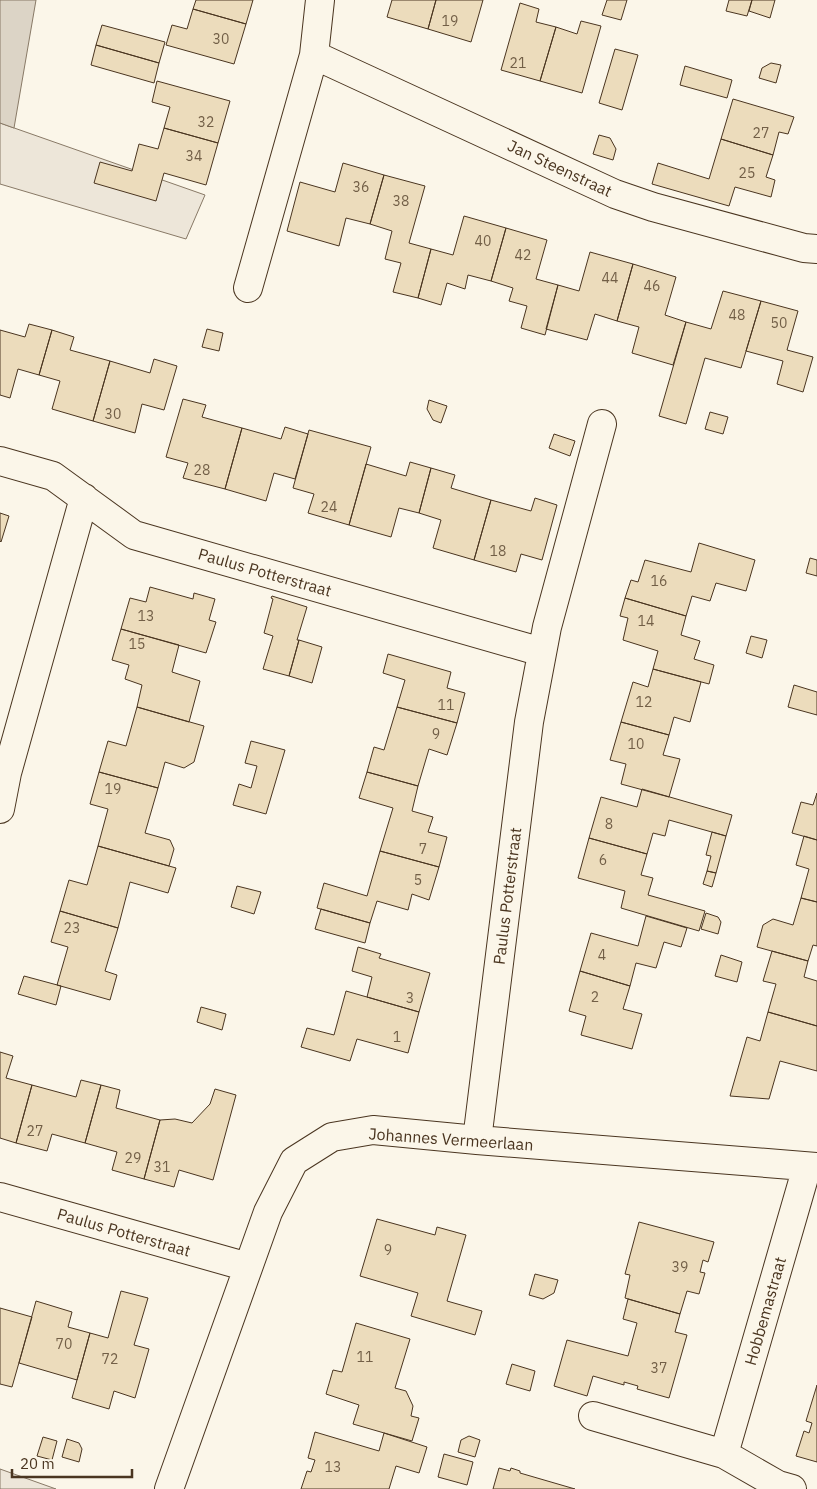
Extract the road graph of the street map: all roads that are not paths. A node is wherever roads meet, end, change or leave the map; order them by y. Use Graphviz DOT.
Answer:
graph roads {
  1 [pos="320,0"];
  2 [pos="314,55"];
  3 [pos="817,249"];
  4 [pos="248,288"];
  5 [pos="602,424"];
  6 [pos="0,461"];
  7 [pos="84,498"];
  8 [pos="542,652"];
  9 [pos="0,809"];
  10 [pos="477,1140"];
  11 [pos="812,1167"];
  12 [pos="0,1197"];
  13 [pos="248,1266"];
  14 [pos="593,1416"];
  15 [pos="724,1454"];
  16 [pos="168,1489"];
  17 [pos="792,1489"];
  1 -- 2 [label="street"];
  2 -- 3 [label="street, Jan Steenstraat"];
  2 -- 4 [label="street"];
  5 -- 8 [label="street, Paulus Potterstraat"];
  6 -- 7 [label="street, Paulus Potterstraat"];
  7 -- 8 [label="street, Paulus Potterstraat"];
  7 -- 9 [label="street"];
  8 -- 10 [label="street, Paulus Potterstraat"];
  10 -- 11 [label="street, Johannes Vermeerlaan"];
  10 -- 13 [label="street, Johannes Vermeerlaan"];
  11 -- 15 [label="street, Hobbemastraat"];
  12 -- 13 [label="street, Paulus Potterstraat"];
  13 -- 16 [label="street, Johannes Vermeerlaan"];
  14 -- 15 [label="street"];
  15 -- 17 [label="street"];
}
